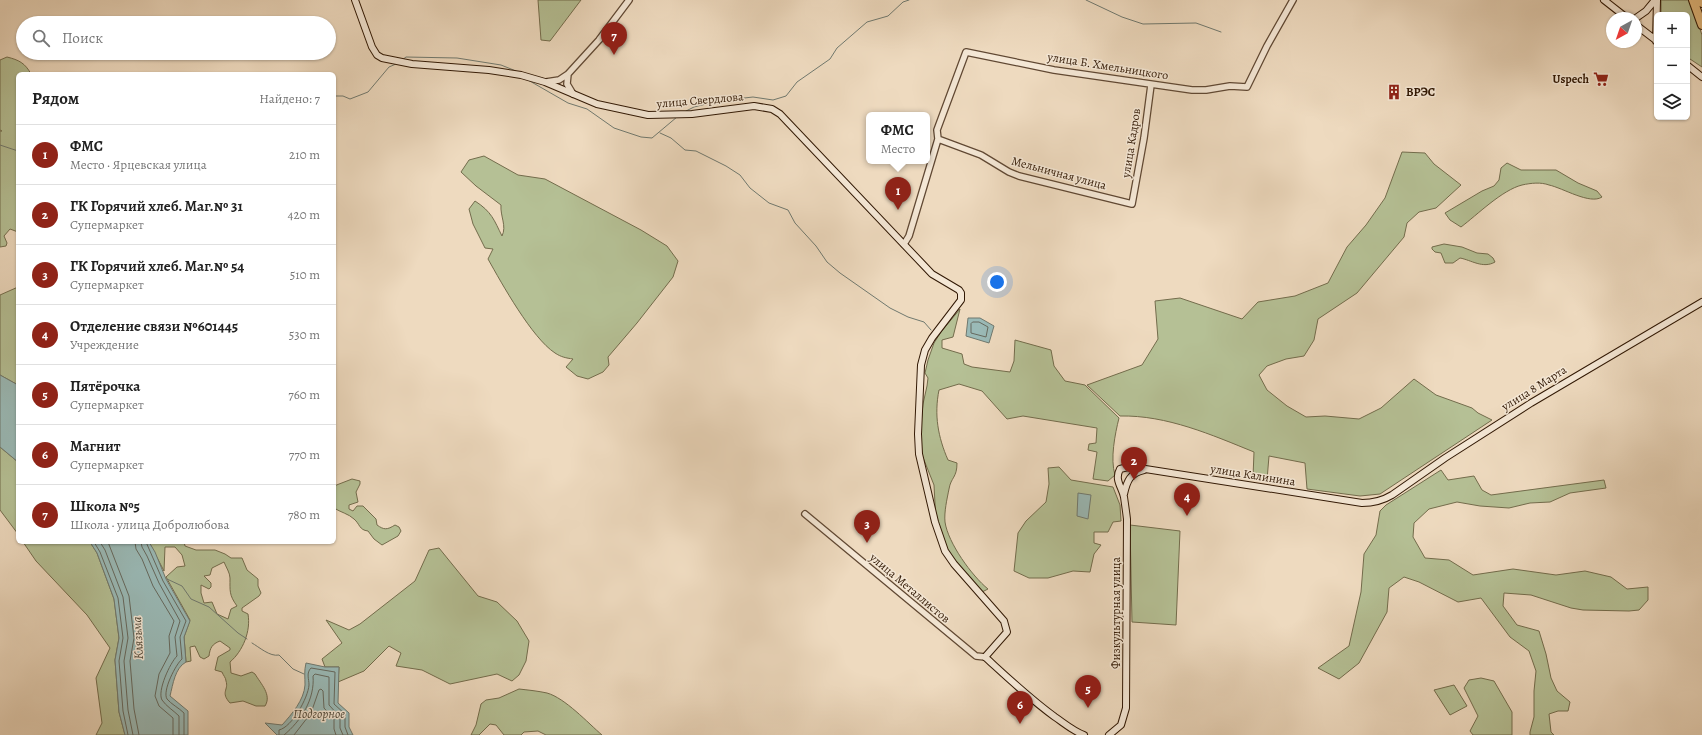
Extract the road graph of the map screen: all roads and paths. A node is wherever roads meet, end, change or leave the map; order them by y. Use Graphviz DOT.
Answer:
graph roads {
  1 [pos="355,0"];
  2 [pos="629,0"];
  3 [pos="1293,0"];
  4 [pos="1604,0"];
  5 [pos="1656,0"];
  6 [pos="1693,0"];
  7 [pos="1701,0"];
  8 [pos="1702,3"];
  9 [pos="1646,11"];
  10 [pos="1619,12"];
  11 [pos="1654,12"];
  12 [pos="1656,12"];
  13 [pos="1642,14"];
  14 [pos="1702,25"];
  15 [pos="1642,30"];
  16 [pos="1654,39"];
  17 [pos="1690,67"];
  18 [pos="568,74"];
  19 [pos="1702,77"];
  20 [pos="545,82"];
  21 [pos="1151,85"];
  22 [pos="573,94"];
  23 [pos="938,139"];
  24 [pos="1132,204"];
  25 [pos="904,244"];
  26 [pos="1701,305"];
  27 [pos="1133,470"];
  28 [pos="1123,489"];
  29 [pos="1383,500"];
  30 [pos="805,514"];
  31 [pos="985,657"];
  32 [pos="1084,735"];
  33 [pos="1109,735"];
  1 -- 20 [label="main road, улица Свердлова"];
  2 -- 18 [label="street"];
  3 -- 21 [label="street, улица Б. Хмельницкого"];
  4 -- 10 [label="main road"];
  5 -- 9 [label="main road"];
  5 -- 12 [label="main road"];
  6 -- 14 [label="highway"];
  7 -- 8 [label="highway"];
  9 -- 11 [label="main road"];
  9 -- 13 [label="main road"];
  15 -- 16 [label="main road"];
  17 -- 19 [label="main road"];
  18 -- 20 [label="street"];
  18 -- 22 [label="street"];
  20 -- 22 [label="main road, улица Свердлова"];
  21 -- 23 [label="street, улица Б. Хмельницкого"];
  21 -- 24 [label="street, улица Кадров"];
  22 -- 25 [label="main road, улица Свердлова"];
  23 -- 24 [label="street, Мельничная улица"];
  23 -- 25 [label="street"];
  25 -- 31 [label="main road, улица Свердлова"];
  26 -- 29 [label="main road, улица 8 Марта"];
  27 -- 28 [label="main road"];
  27 -- 28 [label="main road, Физкультурная улица"];
  27 -- 29 [label="main road, улица Калинина"];
  28 -- 33 [label="main road, Физкультурная улица"];
  30 -- 31 [label="street, улица Металлистов"];
  31 -- 32 [label="main road"];
}
